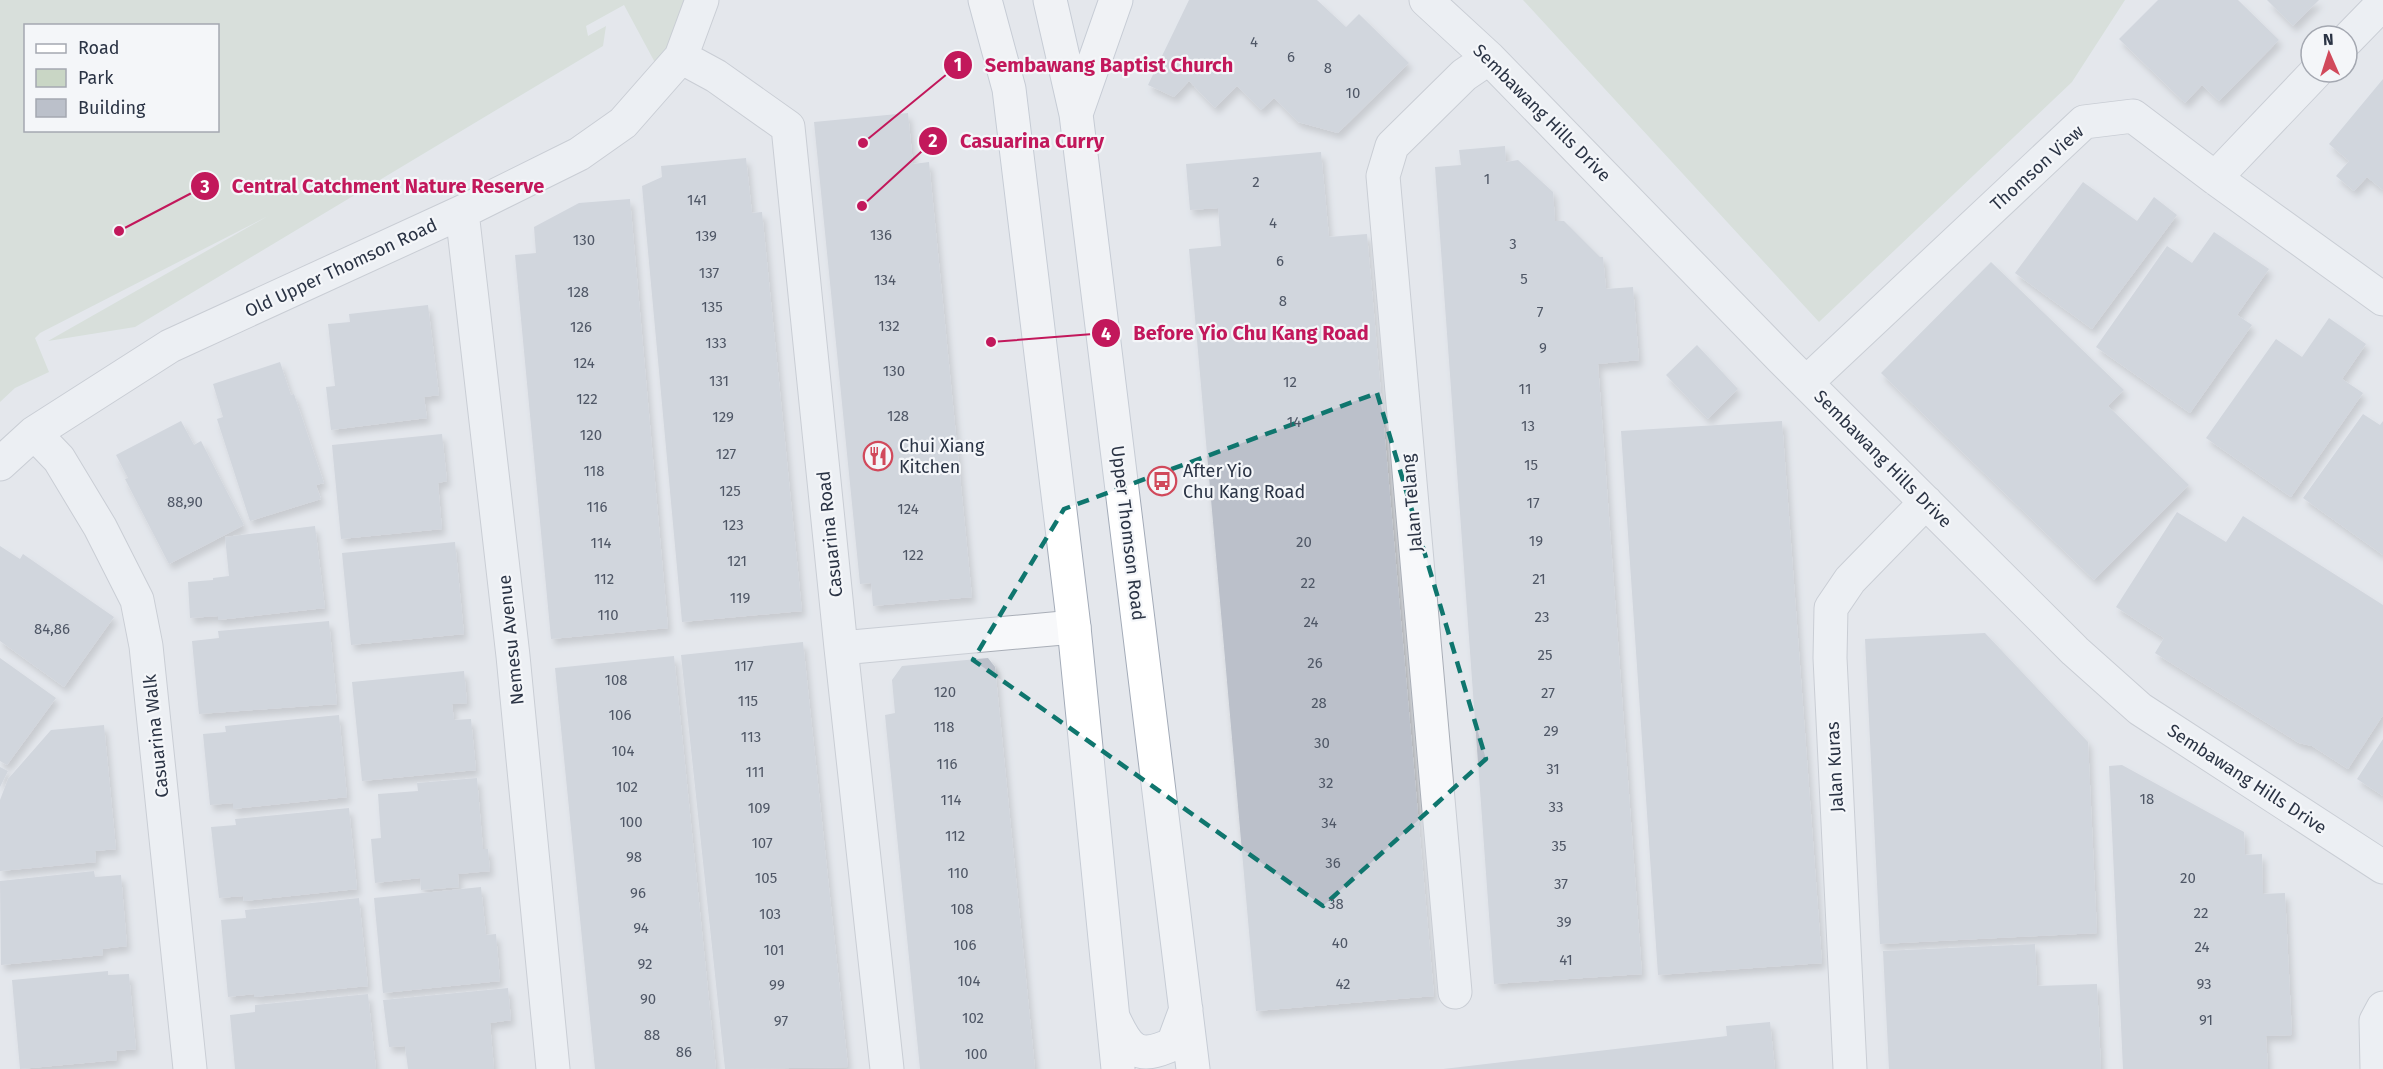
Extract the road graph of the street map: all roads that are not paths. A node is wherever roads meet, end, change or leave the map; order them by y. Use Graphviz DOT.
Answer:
graph roads {
  1 [pos="702,0"];
  2 [pos="984,0"];
  3 [pos="1050,0"];
  4 [pos="1116,0"];
  5 [pos="1426,0"];
  6 [pos="2383,3"];
  7 [pos="2359,28"];
  8 [pos="681,57"];
  9 [pos="1489,58"];
  10 [pos="2304,84"];
  11 [pos="1076,114"];
  12 [pos="2214,178"];
  13 [pos="462,212"];
  14 [pos="2383,299"];
  15 [pos="1806,383"];
  16 [pos="34,433"];
  17 [pos="0,464"];
  18 [pos="1926,502"];
  19 [pos="1074,627"];
  20 [pos="841,648"];
  21 [pos="2383,867"];
  22 [pos="1455,992"];
  23 [pos="1186,1008"];
  24 [pos="2383,1008"];
  25 [pos="1113,1017"];
  26 [pos="190,1069"];
  27 [pos="553,1069"];
  28 [pos="887,1069"];
  29 [pos="1118,1069"];
  30 [pos="1193,1069"];
  31 [pos="1850,1069"];
  32 [pos="2377,1069"];
  1 -- 8 [label="street, Old Upper Thomson Road"];
  2 -- 19 [label="main road"];
  3 -- 11 [label="main road, Upper Thomson Road"];
  4 -- 11 [label="main road"];
  5 -- 9 [label="street, Sembawang Hills Drive"];
  6 -- 7 [label="street"];
  8 -- 13 [label="street, Old Upper Thomson Road"];
  8 -- 20 [label="street, Casuarina Road"];
  9 -- 15 [label="street, Sembawang Hills Drive"];
  9 -- 22 [label="street, Jalan Telang"];
  10 -- 12 [label="street"];
  11 -- 23 [label="main road, Upper Thomson Road"];
  12 -- 14 [label="street, Thomson View"];
  12 -- 15 [label="street, Thomson View"];
  13 -- 16 [label="street, Old Upper Thomson Road"];
  13 -- 27 [label="street, Nemesu Avenue"];
  15 -- 18 [label="street, Sembawang Hills Drive"];
  16 -- 17 [label="street, Old Upper Thomson Road"];
  16 -- 26 [label="street, Casuarina Walk"];
  18 -- 21 [label="street, Sembawang Hills Drive"];
  18 -- 31 [label="street, Jalan Kuras"];
  19 -- 20 [label="street"];
  19 -- 25 [label="main road"];
  20 -- 28 [label="street, Casuarina Road"];
  23 -- 25 [label="main road"];
  23 -- 30 [label="main road, Upper Thomson Road"];
  24 -- 32 [label="street"];
  25 -- 29 [label="main road"];
}
